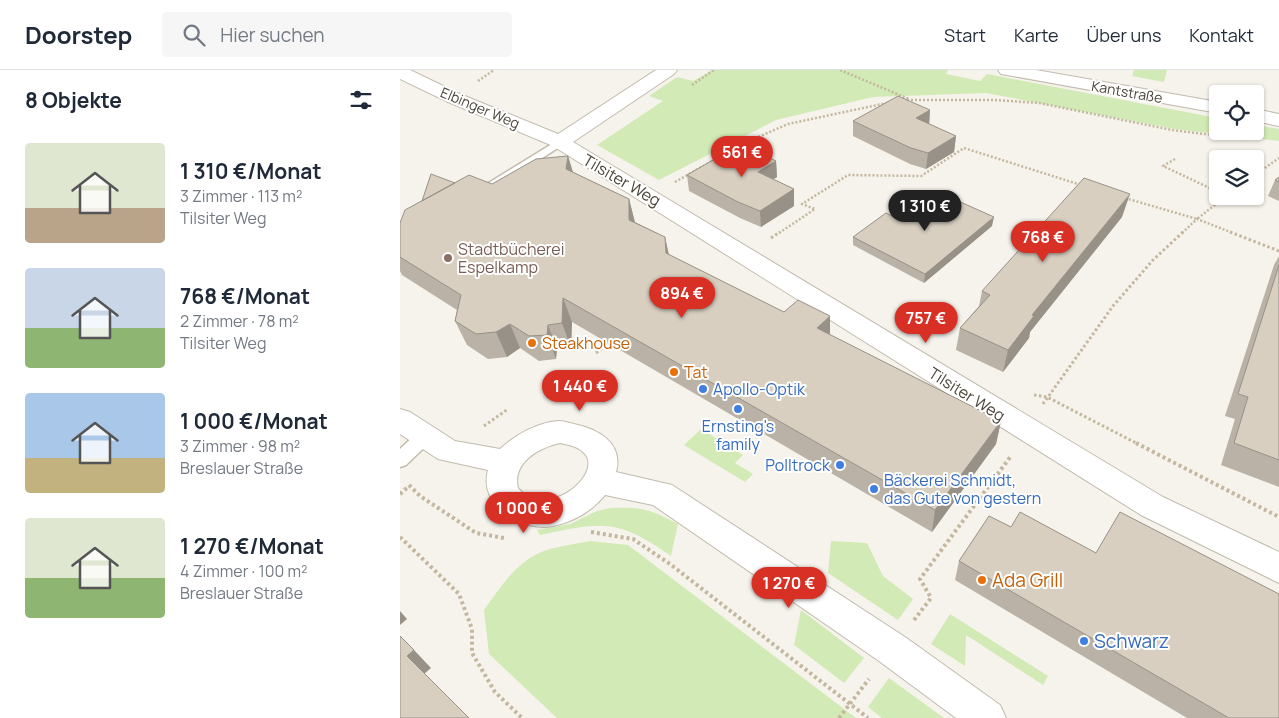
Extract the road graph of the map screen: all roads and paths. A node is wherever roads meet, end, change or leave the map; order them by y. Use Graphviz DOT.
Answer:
graph roads {
  1 [pos="668,70"];
  2 [pos="840,70"];
  3 [pos="1007,70"];
  4 [pos="400,72"];
  5 [pos="910,99"];
  6 [pos="902,101"];
  7 [pos="894,102"];
  8 [pos="1209,106"];
  9 [pos="1264,117"];
  10 [pos="1279,120"];
  11 [pos="1209,134"];
  12 [pos="560,142"];
  13 [pos="957,145"];
  14 [pos="964,148"];
  15 [pos="1279,158"];
  16 [pos="1175,159"];
  17 [pos="1264,169"];
  18 [pos="1084,186"];
  19 [pos="486,188"];
  20 [pos="1209,188"];
  21 [pos="651,196"];
  22 [pos="1122,197"];
  23 [pos="1215,205"];
  24 [pos="1197,219"];
  25 [pos="1279,251"];
  26 [pos="745,255"];
  27 [pos="617,337"];
  28 [pos="596,353"];
  29 [pos="1028,394"];
  30 [pos="1047,397"];
  31 [pos="400,420"];
  32 [pos="1028,432"];
  33 [pos="424,437"];
  34 [pos="400,460"];
  35 [pos="507,462"];
  36 [pos="598,481"];
  37 [pos="405,482"];
  38 [pos="1279,517"];
  39 [pos="588,532"];
  40 [pos="400,538"];
  41 [pos="505,538"];
  42 [pos="1279,568"];
  43 [pos="920,579"];
  44 [pos="522,718"];
  45 [pos="868,718"];
  46 [pos="987,718"];
  1 -- 12 [label="street"];
  2 -- 5 [label="path"];
  3 -- 8 [label="street, Kantstraße"];
  4 -- 12 [label="street, Elbinger Weg"];
  5 -- 6 [label="path"];
  5 -- 11 [label="path"];
  7 -- 21 [label="path"];
  9 -- 10 [label="street"];
  12 -- 19 [label="lane"];
  12 -- 21 [label="street, Tilsiter Weg"];
  13 -- 14 [label="path"];
  14 -- 18 [label="path"];
  14 -- 26 [label="path"];
  15 -- 17 [label="path"];
  16 -- 20 [label="path"];
  21 -- 26 [label="street, Tilsiter Weg"];
  22 -- 24 [label="path"];
  23 -- 24 [label="path"];
  24 -- 25 [label="path"];
  24 -- 30 [label="path"];
  26 -- 32 [label="street, Tilsiter Weg"];
  27 -- 28 [label="path"];
  29 -- 30 [label="path"];
  30 -- 32 [label="path"];
  30 -- 38 [label="path"];
  31 -- 33 [label="street"];
  32 -- 42 [label="street, Tilsiter Weg"];
  32 -- 43 [label="path"];
  33 -- 34 [label="lane"];
  33 -- 35 [label="street"];
  35 -- 36 [label="street"];
  35 -- 36 [label="street"];
  36 -- 46 [label="street"];
  37 -- 41 [label="path"];
  39 -- 45 [label="path"];
  40 -- 44 [label="path"];
}
